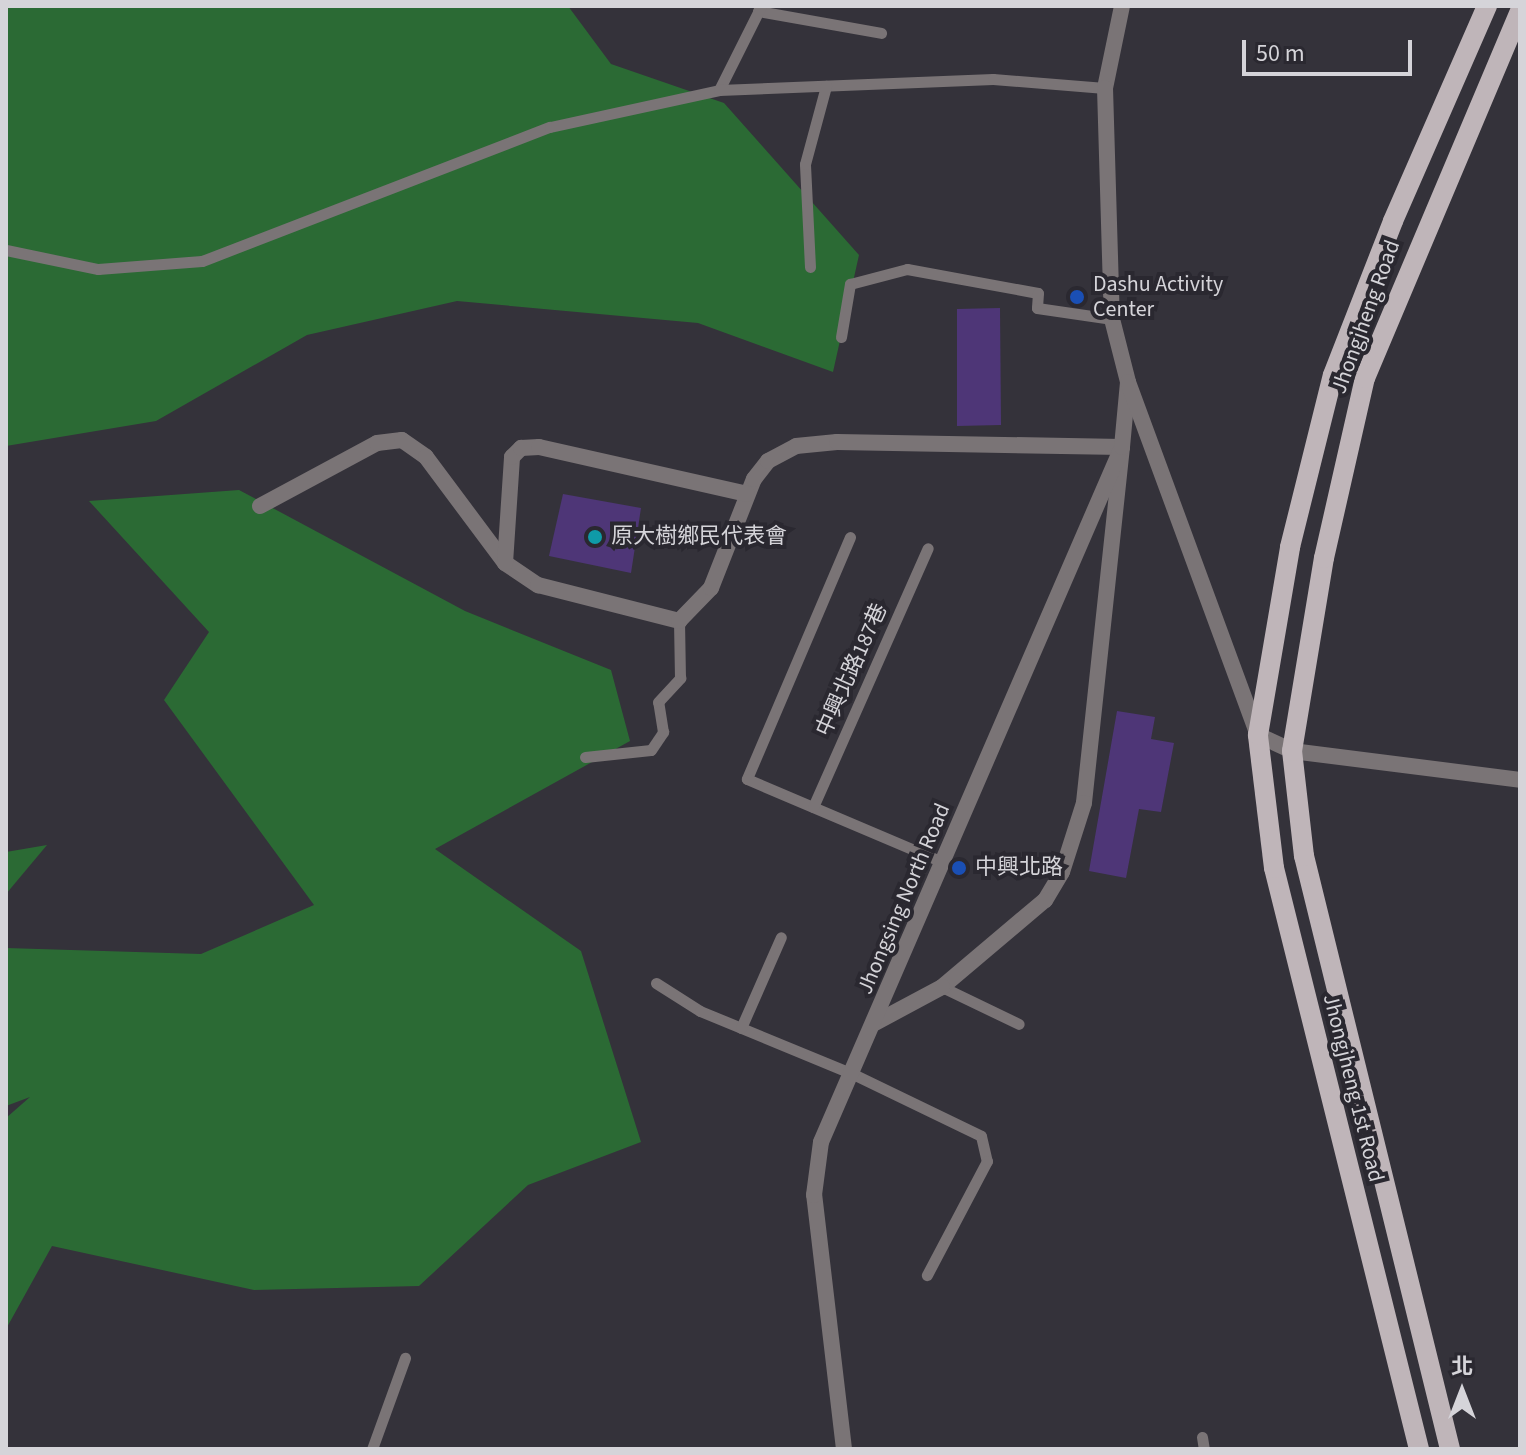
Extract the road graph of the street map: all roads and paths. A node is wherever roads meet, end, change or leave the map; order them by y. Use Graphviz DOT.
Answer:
graph roads {
  1 [pos="1122,6"];
  2 [pos="1487,6"];
  3 [pos="760,9"];
  4 [pos="1520,11"];
  5 [pos="881,33"];
  6 [pos="826,86"];
  7 [pos="1105,88"];
  8 [pos="719,90"];
  9 [pos="6,250"];
  10 [pos="810,267"];
  11 [pos="1112,319"];
  12 [pos="841,337"];
  13 [pos="1128,382"];
  14 [pos="1122,447"];
  15 [pos="747,494"];
  16 [pos="260,506"];
  17 [pos="850,537"];
  18 [pos="928,548"];
  19 [pos="505,563"];
  20 [pos="679,621"];
  21 [pos="1258,735"];
  22 [pos="1292,751"];
  23 [pos="585,757"];
  24 [pos="1520,780"];
  25 [pos="813,807"];
  26 [pos="943,862"];
  27 [pos="781,937"];
  28 [pos="656,983"];
  29 [pos="942,987"];
  30 [pos="875,1023"];
  31 [pos="1019,1024"];
  32 [pos="741,1028"];
  33 [pos="853,1074"];
  34 [pos="927,1275"];
  35 [pos="405,1358"];
  36 [pos="372,1449"];
  37 [pos="844,1449"];
  38 [pos="1419,1449"];
  39 [pos="1450,1449"];
  1 -- 7 [label="street, Jhongsing North Road"];
  2 -- 21 [label="main road, Jhongjheng Road"];
  3 -- 5 [label="lane"];
  3 -- 8 [label="lane"];
  4 -- 22 [label="main road, Jhongjheng Road"];
  6 -- 7 [label="lane"];
  6 -- 8 [label="lane"];
  6 -- 10 [label="lane"];
  7 -- 11 [label="street, Jhongsing North Road"];
  8 -- 9 [label="lane"];
  11 -- 12 [label="lane"];
  11 -- 13 [label="street, Jhongsing North Road"];
  13 -- 14 [label="street, Jhongsing North Road"];
  13 -- 21 [label="street, Jhongsing North Road"];
  14 -- 15 [label="street"];
  14 -- 26 [label="street, Jhongsing North Road"];
  14 -- 29 [label="street"];
  15 -- 19 [label="street"];
  15 -- 20 [label="street"];
  16 -- 19 [label="street"];
  17 -- 25 [label="lane"];
  18 -- 25 [label="lane, 中興北路187巷"];
  19 -- 20 [label="street"];
  20 -- 23 [label="lane"];
  21 -- 22 [label="street"];
  21 -- 38 [label="main road, Jhongjheng 1st Road"];
  22 -- 24 [label="street"];
  22 -- 39 [label="main road, Jhongjheng 1st Road"];
  25 -- 26 [label="lane"];
  26 -- 30 [label="street, Jhongsing North Road"];
  27 -- 32 [label="lane"];
  28 -- 32 [label="lane"];
  29 -- 30 [label="street"];
  29 -- 31 [label="lane"];
  30 -- 33 [label="street, Jhongsing North Road"];
  32 -- 33 [label="lane"];
  33 -- 34 [label="lane"];
  33 -- 37 [label="street, Jhongsing North Road"];
  35 -- 36 [label="lane"];
}
